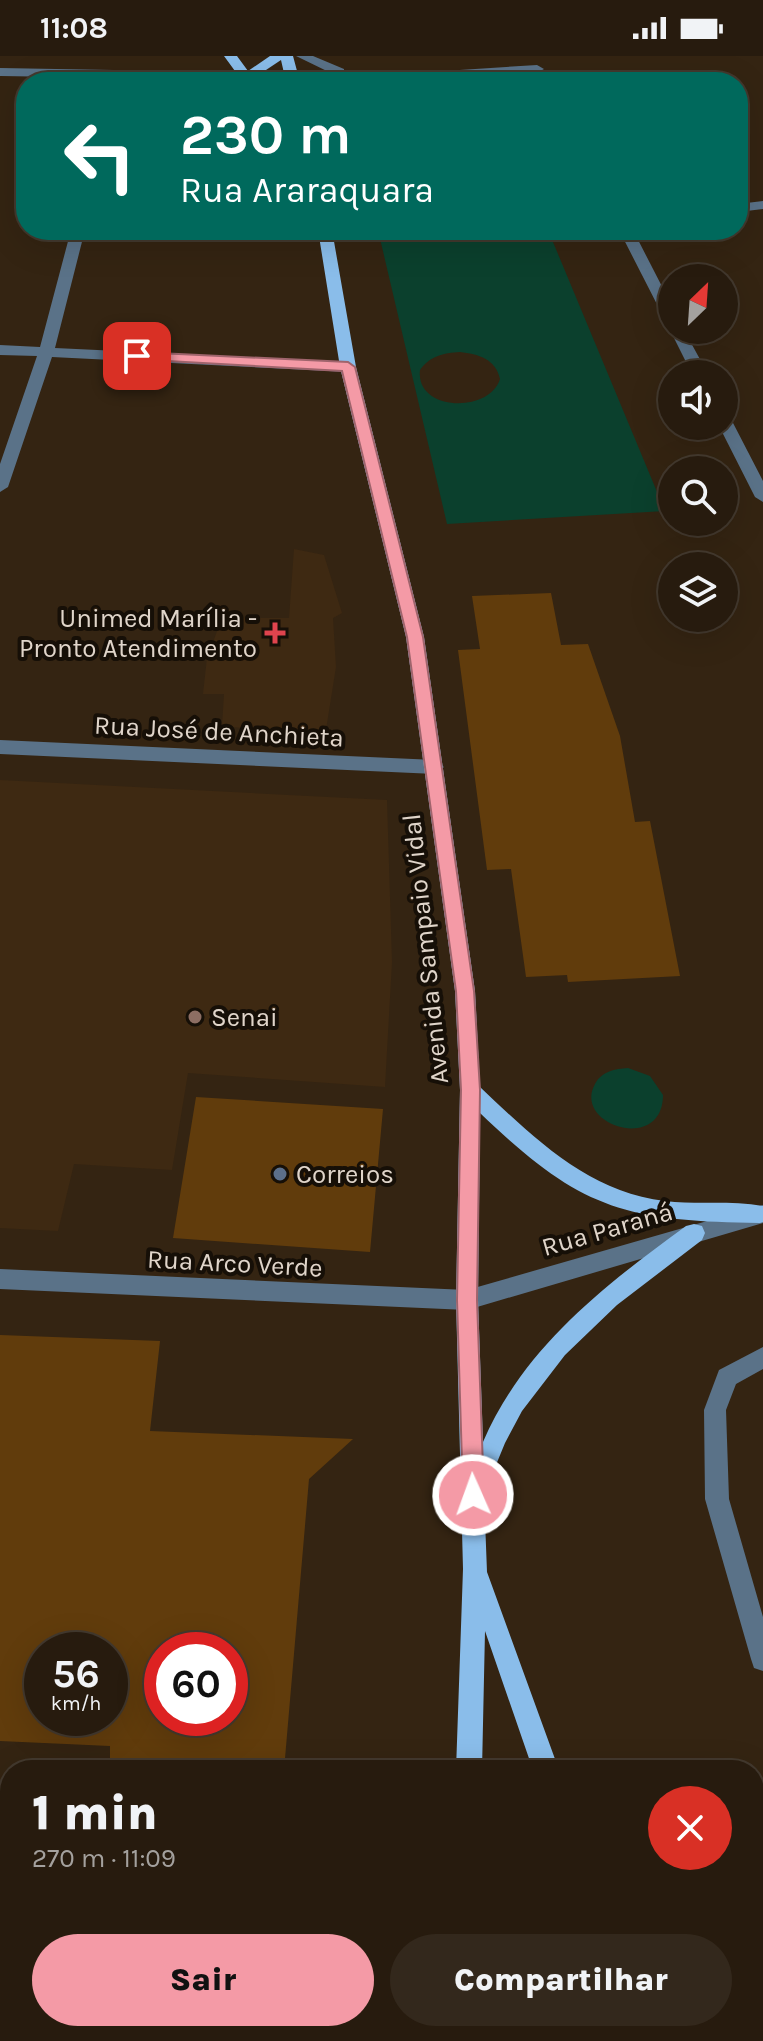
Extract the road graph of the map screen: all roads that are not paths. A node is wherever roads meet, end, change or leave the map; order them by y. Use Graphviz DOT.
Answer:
graph roads {
  1 [pos="279,56"];
  2 [pos="302,56"];
  3 [pos="534,62"];
  4 [pos="258,72"];
  5 [pos="341,72"];
  6 [pos="468,72"];
  7 [pos="75,240"];
  8 [pos="327,240"];
  9 [pos="631,240"];
  10 [pos="658,293"];
  11 [pos="0,350"];
  12 [pos="46,352"];
  13 [pos="348,367"];
  14 [pos="734,440"];
  15 [pos="0,487"];
  16 [pos="763,497"];
  17 [pos="0,747"];
  18 [pos="435,767"];
  19 [pos="470,1090"];
  20 [pos="762,1214"];
  21 [pos="694,1233"];
  22 [pos="0,1279"];
  23 [pos="467,1300"];
  24 [pos="763,1357"];
  25 [pos="473,1495"];
  26 [pos="475,1569"];
  27 [pos="763,1659"];
  28 [pos="469,1760"];
  29 [pos="542,1760"];
  1 -- 4 [label="main road"];
  2 -- 5 [label="street"];
  3 -- 6 [label="street"];
  7 -- 12 [label="street"];
  8 -- 13 [label="main road, Avenida Sampaio Vidal"];
  9 -- 10 [label="street"];
  11 -- 12 [label="street"];
  12 -- 13 [label="street"];
  12 -- 15 [label="street"];
  13 -- 18 [label="main road, Avenida Sampaio Vidal"];
  14 -- 16 [label="street"];
  17 -- 18 [label="street, Rua José de Anchieta"];
  18 -- 19 [label="main road, Avenida Sampaio Vidal"];
  19 -- 20 [label="main road"];
  19 -- 23 [label="main road, Avenida Sampaio Vidal"];
  20 -- 21 [label="street, Rua Paraná"];
  21 -- 23 [label="street, Rua Paraná"];
  21 -- 25 [label="main road"];
  22 -- 23 [label="street, Rua Arco Verde"];
  23 -- 25 [label="main road, Avenida Sampaio Vidal"];
  24 -- 27 [label="street"];
  25 -- 26 [label="main road, Avenida Sampaio Vidal"];
  26 -- 28 [label="main road, Avenida Sampaio Vidal"];
  26 -- 29 [label="main road"];
}
